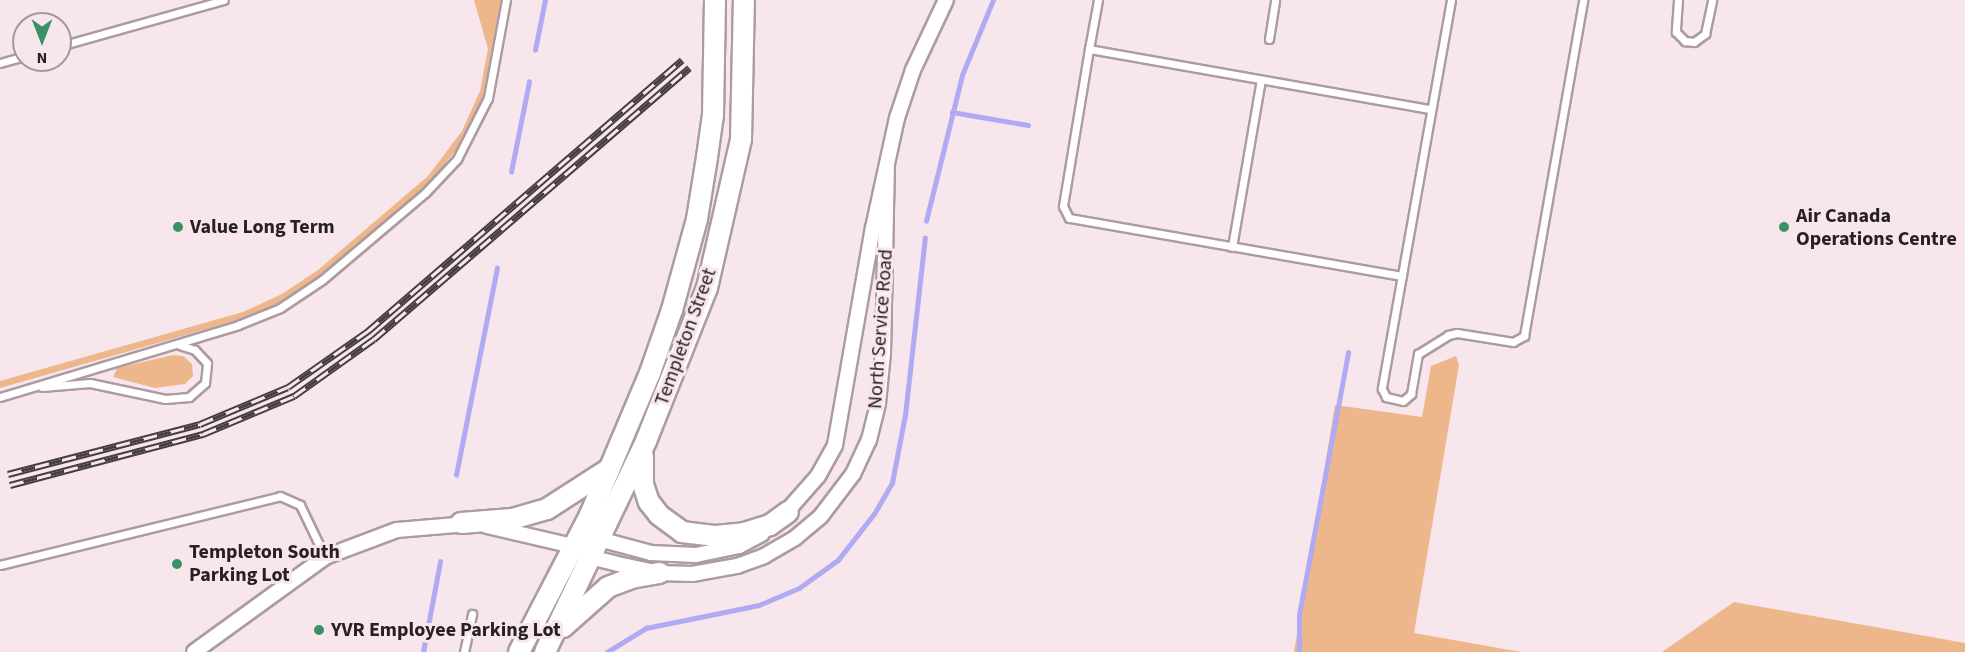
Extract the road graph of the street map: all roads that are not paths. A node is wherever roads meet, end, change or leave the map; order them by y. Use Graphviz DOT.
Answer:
graph roads {
  1 [pos="224,0"];
  2 [pos="506,0"];
  3 [pos="715,0"];
  4 [pos="744,0"];
  5 [pos="946,0"];
  6 [pos="1098,0"];
  7 [pos="1275,0"];
  8 [pos="1451,0"];
  9 [pos="1583,0"];
  10 [pos="1678,0"];
  11 [pos="1712,0"];
  12 [pos="1269,39"];
  13 [pos="72,43"];
  14 [pos="1089,49"];
  15 [pos="1261,79"];
  16 [pos="1431,109"];
  17 [pos="886,168"];
  18 [pos="1232,247"];
  19 [pos="1402,276"];
  20 [pos="173,345"];
  21 [pos="33,388"];
  22 [pos="0,397"];
  23 [pos="646,441"];
  24 [pos="609,469"];
  25 [pos="788,512"];
  26 [pos="461,523"];
  27 [pos="573,546"];
  28 [pos="595,548"];
  29 [pos="324,557"];
  30 [pos="0,565"];
  31 [pos="660,573"];
  32 [pos="472,614"];
  33 [pos="195,652"];
  34 [pos="464,652"];
  35 [pos="519,652"];
  36 [pos="546,652"];
  1 -- 13 [label="lane"];
  2 -- 20 [label="lane"];
  3 -- 24 [label="street, Templeton Street"];
  4 -- 23 [label="street, Templeton Street"];
  5 -- 17 [label="street, North Service Road"];
  6 -- 14 [label="lane"];
  7 -- 12 [label="lane"];
  8 -- 16 [label="lane"];
  9 -- 19 [label="lane"];
  10 -- 11 [label="lane"];
  14 -- 15 [label="lane"];
  14 -- 18 [label="lane"];
  15 -- 16 [label="lane"];
  15 -- 18 [label="lane"];
  16 -- 19 [label="lane"];
  17 -- 25 [label="street, North Service Road"];
  17 -- 31 [label="street, North Service Road"];
  18 -- 19 [label="lane"];
  20 -- 21 [label="lane"];
  20 -- 21 [label="lane"];
  21 -- 22 [label="lane"];
  23 -- 25 [label="street"];
  23 -- 28 [label="street, Templeton Street"];
  24 -- 26 [label="street"];
  24 -- 27 [label="street, Templeton Street"];
  25 -- 28 [label="street, North Service Road"];
  26 -- 27 [label="street"];
  26 -- 29 [label="street"];
  27 -- 28 [label="street"];
  27 -- 28 [label="street, North Service Road"];
  27 -- 35 [label="street, Templeton Street"];
  28 -- 31 [label="street, North Service Road"];
  28 -- 36 [label="street, Templeton Street"];
  29 -- 30 [label="lane"];
  29 -- 33 [label="street"];
  31 -- 36 [label="street"];
  32 -- 34 [label="lane"];
}
